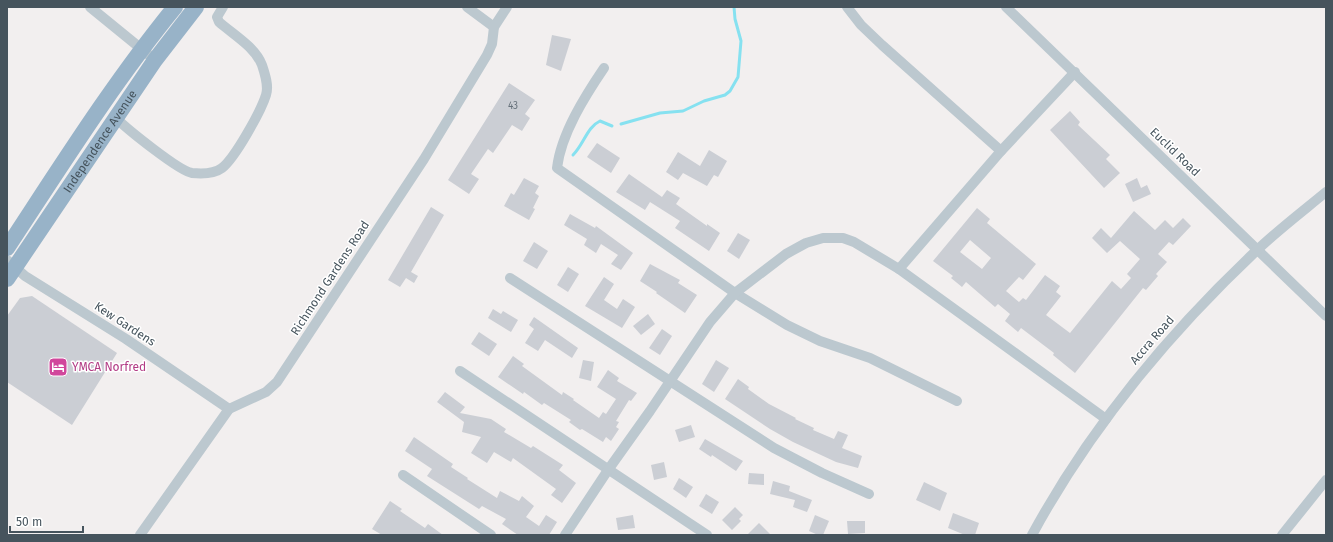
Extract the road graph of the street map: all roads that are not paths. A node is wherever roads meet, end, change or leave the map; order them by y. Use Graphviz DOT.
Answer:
graph roads {
  1 [pos="90,7"];
  2 [pos="175,7"];
  3 [pos="196,7"];
  4 [pos="223,7"];
  5 [pos="467,7"];
  6 [pos="507,7"];
  7 [pos="846,7"];
  8 [pos="1006,7"];
  9 [pos="494,27"];
  10 [pos="141,49"];
  11 [pos="155,60"];
  12 [pos="604,68"];
  13 [pos="1075,72"];
  14 [pos="116,118"];
  15 [pos="1001,151"];
  16 [pos="1326,192"];
  17 [pos="7,248"];
  18 [pos="1257,250"];
  19 [pos="10,269"];
  20 [pos="899,269"];
  21 [pos="510,278"];
  22 [pos="735,293"];
  23 [pos="1326,316"];
  24 [pos="460,371"];
  25 [pos="671,380"];
  26 [pos="957,401"];
  27 [pos="229,410"];
  28 [pos="1106,419"];
  29 [pos="608,470"];
  30 [pos="403,475"];
  31 [pos="1326,480"];
  32 [pos="869,494"];
  33 [pos="140,535"];
  34 [pos="491,535"];
  35 [pos="565,535"];
  36 [pos="707,535"];
  37 [pos="1032,535"];
  38 [pos="1282,535"];
  1 -- 10 [label="street"];
  2 -- 10 [label="highway, Independence Avenue"];
  3 -- 11 [label="highway, Independence Avenue"];
  4 -- 14 [label="street"];
  5 -- 9 [label="street"];
  6 -- 9 [label="street, Richmond Gardens Road"];
  7 -- 15 [label="street"];
  8 -- 13 [label="street, Euclid Road"];
  9 -- 27 [label="street, Richmond Gardens Road"];
  10 -- 11 [label="street"];
  10 -- 17 [label="highway, Independence Avenue"];
  11 -- 14 [label="highway, Independence Avenue"];
  12 -- 22 [label="street"];
  13 -- 15 [label="street"];
  13 -- 18 [label="street, Euclid Road"];
  14 -- 19 [label="highway, Independence Avenue"];
  15 -- 20 [label="street"];
  16 -- 18 [label="street, Accra Road"];
  18 -- 23 [label="street, Euclid Road"];
  18 -- 28 [label="street, Accra Road"];
  19 -- 27 [label="street, Kew Gardens"];
  20 -- 22 [label="street"];
  20 -- 28 [label="street"];
  21 -- 25 [label="street"];
  22 -- 25 [label="street"];
  22 -- 26 [label="street"];
  24 -- 29 [label="street"];
  25 -- 29 [label="street"];
  25 -- 32 [label="street"];
  27 -- 33 [label="street, Richmond Gardens Road"];
  28 -- 37 [label="street, Accra Road"];
  29 -- 35 [label="street"];
  29 -- 36 [label="street"];
  30 -- 34 [label="street"];
  31 -- 38 [label="street"];
}
